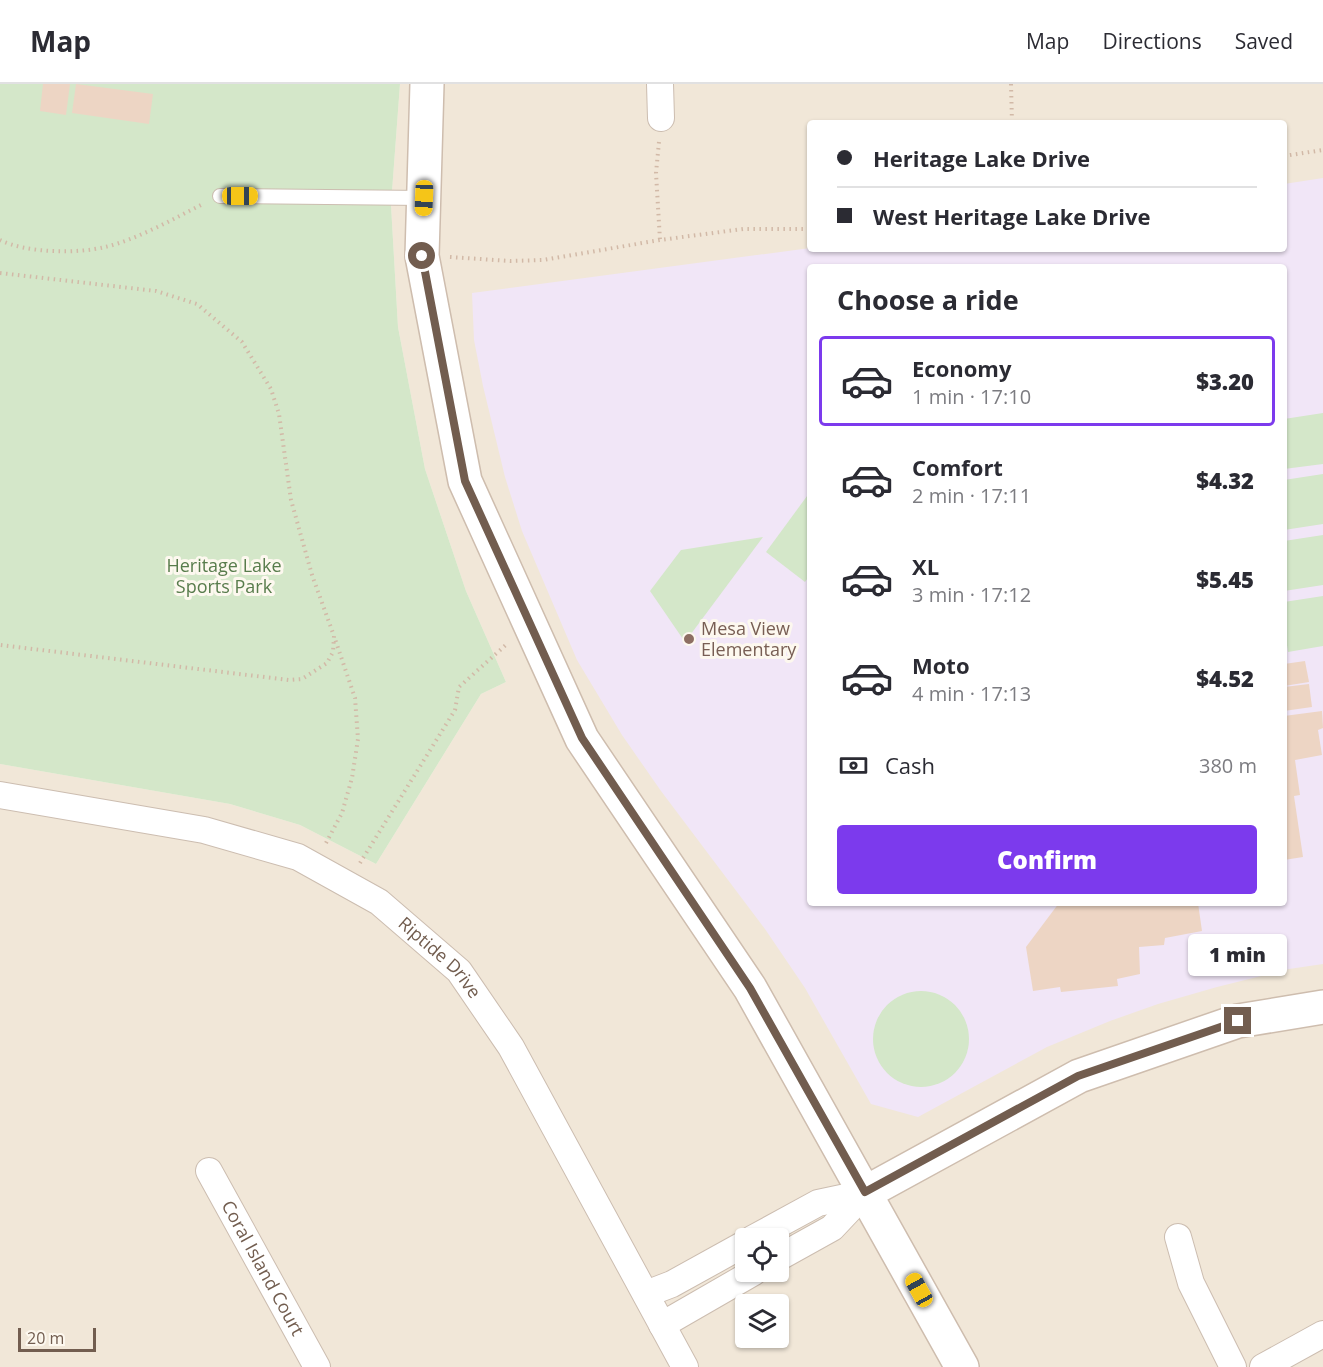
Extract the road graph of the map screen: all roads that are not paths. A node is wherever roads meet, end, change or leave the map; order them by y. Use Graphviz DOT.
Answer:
graph roads {
  1 [pos="427,84"];
  2 [pos="660,84"];
  3 [pos="661,118"];
  4 [pos="220,196"];
  5 [pos="424,198"];
  6 [pos="0,795"];
  7 [pos="1323,1007"];
  8 [pos="209,1171"];
  9 [pos="865,1192"];
  10 [pos="773,1228"];
  11 [pos="1178,1237"];
  12 [pos="735,1249"];
  13 [pos="789,1252"];
  14 [pos="737,1282"];
  15 [pos="646,1294"];
  16 [pos="662,1325"];
  17 [pos="1323,1334"];
  18 [pos="317,1367"];
  19 [pos="685,1367"];
  20 [pos="962,1367"];
  21 [pos="1233,1367"];
  22 [pos="1263,1367"];
  1 -- 5 [label="street"];
  2 -- 3 [label="street"];
  4 -- 5 [label="lane"];
  5 -- 9 [label="street"];
  6 -- 15 [label="street, Riptide Drive"];
  7 -- 9 [label="street"];
  8 -- 18 [label="street, Coral Island Court"];
  9 -- 10 [label="street"];
  9 -- 13 [label="street"];
  9 -- 20 [label="street"];
  11 -- 21 [label="street"];
  12 -- 15 [label="street"];
  14 -- 16 [label="street"];
  15 -- 16 [label="street, Riptide Drive"];
  16 -- 19 [label="street, Riptide Drive"];
  17 -- 22 [label="street"];
}
